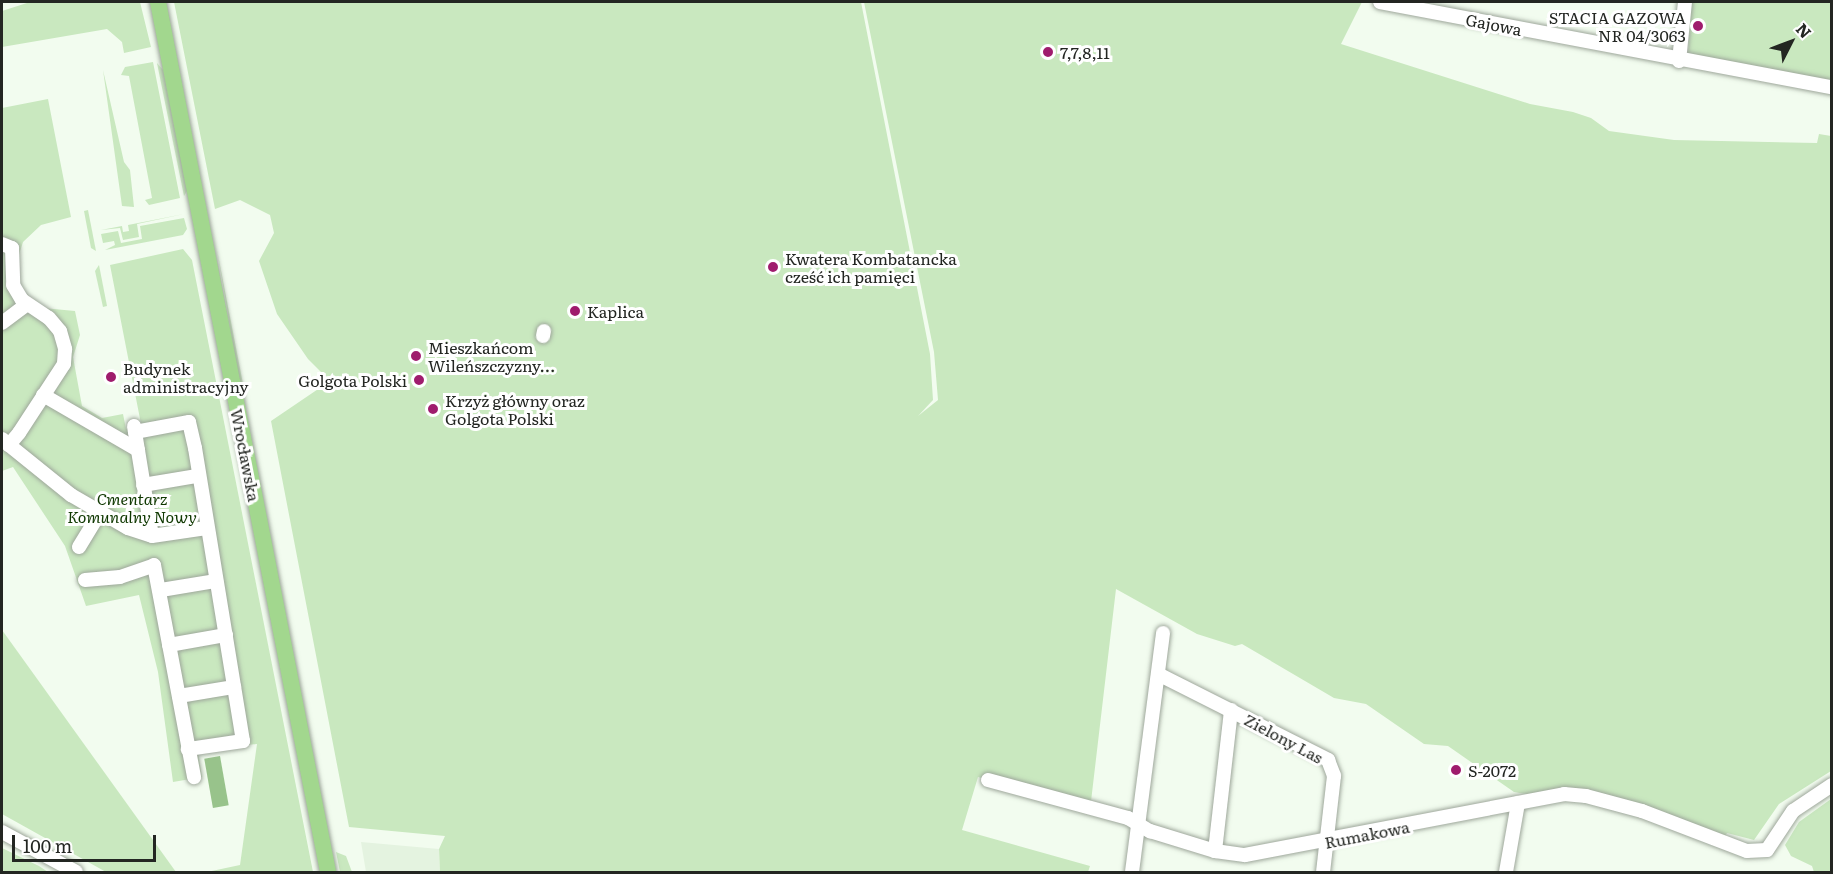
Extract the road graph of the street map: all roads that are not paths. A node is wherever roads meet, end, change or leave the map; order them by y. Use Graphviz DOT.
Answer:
graph roads {
  1 [pos="158,2"];
  2 [pos="1380,2"];
  3 [pos="1685,2"];
  4 [pos="1679,61"];
  5 [pos="1832,87"];
  6 [pos="2,244"];
  7 [pos="13,279"];
  8 [pos="27,304"];
  9 [pos="2,322"];
  10 [pos="44,395"];
  11 [pos="5,442"];
  12 [pos="138,450"];
  13 [pos="197,476"];
  14 [pos="143,485"];
  15 [pos="100,511"];
  16 [pos="206,528"];
  17 [pos="152,536"];
  18 [pos="79,547"];
  19 [pos="85,580"];
  20 [pos="216,581"];
  21 [pos="161,590"];
  22 [pos="1163,633"];
  23 [pos="226,635"];
  24 [pos="169,645"];
  25 [pos="1158,674"];
  26 [pos="234,687"];
  27 [pos="179,696"];
  28 [pos="1231,710"];
  29 [pos="188,749"];
  30 [pos="194,777"];
  31 [pos="988,780"];
  32 [pos="1832,784"];
  33 [pos="1518,803"];
  34 [pos="1140,825"];
  35 [pos="2,832"];
  36 [pos="1328,842"];
  37 [pos="1215,851"];
  38 [pos="76,873"];
  39 [pos="328,873"];
  40 [pos="1132,873"];
  41 [pos="1323,873"];
  42 [pos="1506,873"];
  1 -- 39 [label="main road, Wrocławska"];
  2 -- 4 [label="street, Gajowa"];
  3 -- 4 [label="street"];
  4 -- 5 [label="street, Gajowa"];
  6 -- 7 [label="street"];
  7 -- 8 [label="street"];
  8 -- 9 [label="street"];
  8 -- 10 [label="street"];
  10 -- 11 [label="street"];
  10 -- 12 [label="street"];
  11 -- 15 [label="street"];
  12 -- 13 [label="street"];
  12 -- 14 [label="street"];
  13 -- 14 [label="street"];
  13 -- 16 [label="street"];
  14 -- 17 [label="street"];
  15 -- 17 [label="street"];
  15 -- 18 [label="street"];
  16 -- 17 [label="street"];
  16 -- 20 [label="street"];
  19 -- 21 [label="street"];
  20 -- 21 [label="street"];
  20 -- 23 [label="street"];
  21 -- 24 [label="street"];
  22 -- 25 [label="street"];
  23 -- 24 [label="street"];
  23 -- 26 [label="street"];
  24 -- 27 [label="street"];
  25 -- 28 [label="street, Zielony Las"];
  25 -- 34 [label="street"];
  26 -- 27 [label="street"];
  26 -- 29 [label="street"];
  27 -- 29 [label="street"];
  28 -- 36 [label="street, Zielony Las"];
  28 -- 37 [label="street, Zielony Las"];
  29 -- 30 [label="street"];
  31 -- 34 [label="street, Rumakowa"];
  32 -- 33 [label="street, Rumakowa"];
  33 -- 36 [label="street, Rumakowa"];
  33 -- 42 [label="street"];
  34 -- 37 [label="street, Rumakowa"];
  34 -- 40 [label="street"];
  35 -- 38 [label="street"];
  36 -- 37 [label="street, Rumakowa"];
  36 -- 41 [label="street, Zielony Las"];
}
